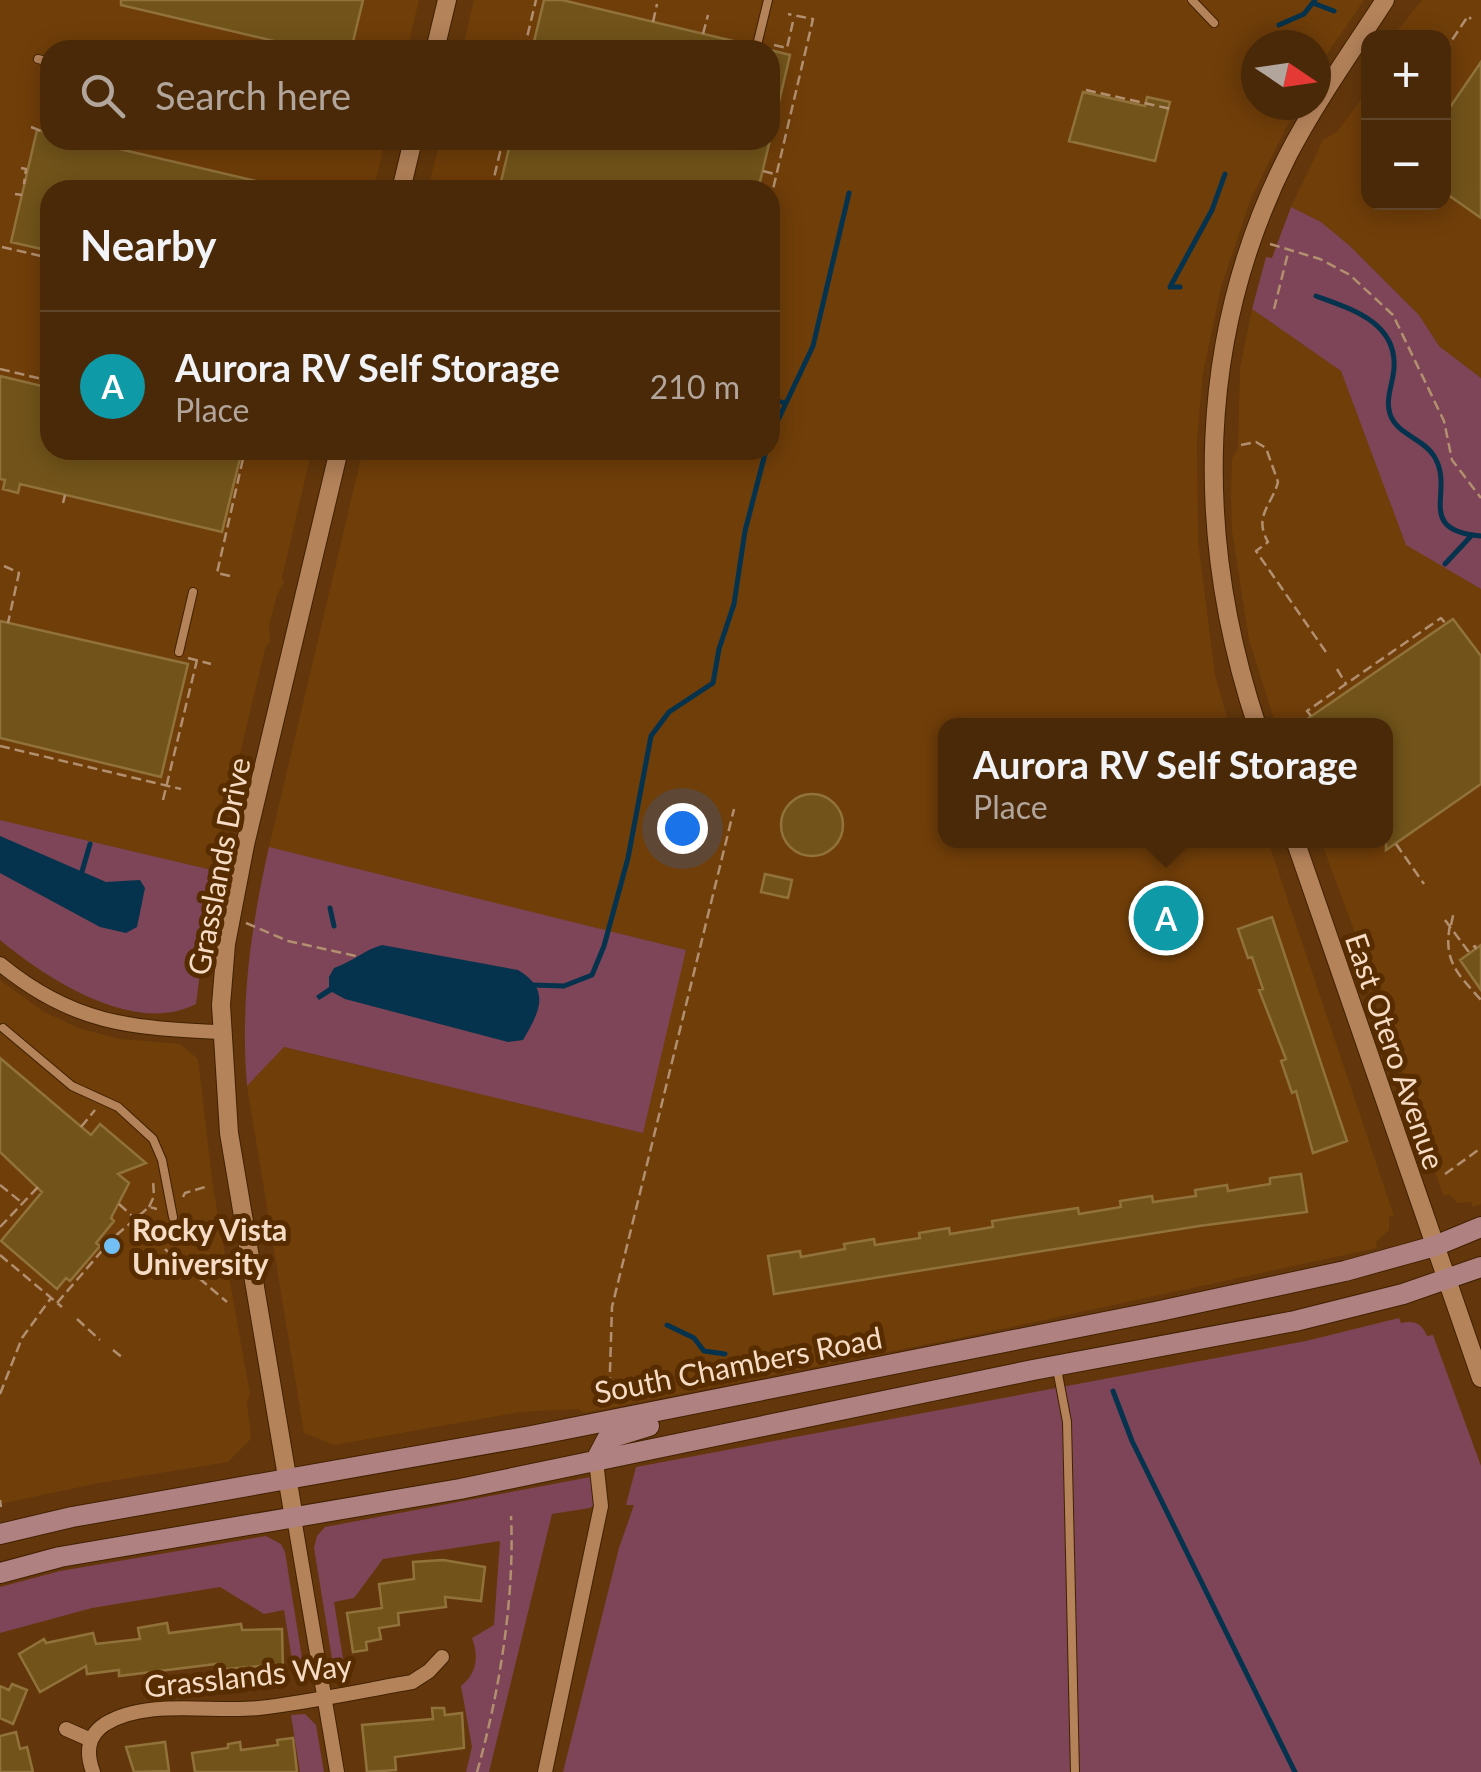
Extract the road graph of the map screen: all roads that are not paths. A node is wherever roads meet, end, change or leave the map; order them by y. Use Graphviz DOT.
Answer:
graph roads {
  1 [pos="446,0"];
  2 [pos="768,0"];
  3 [pos="1192,0"];
  4 [pos="1385,0"];
  5 [pos="1214,23"];
  6 [pos="436,40"];
  7 [pos="758,40"];
  8 [pos="411,150"];
  9 [pos="403,180"];
  10 [pos="338,460"];
  11 [pos="193,592"];
  12 [pos="179,652"];
  13 [pos="1255,718"];
  14 [pos="1298,848"];
  15 [pos="0,964"];
  16 [pos="3,1028"];
  17 [pos="220,1032"];
  18 [pos="172,1217"];
  19 [pos="1481,1227"];
  20 [pos="1434,1246"];
  21 [pos="1481,1267"];
  22 [pos="1447,1279"];
  23 [pos="1056,1365"];
  24 [pos="1481,1378"];
  25 [pos="741,1395"];
  26 [pos="596,1460"];
  27 [pos="288,1480"];
  28 [pos="294,1518"];
  29 [pos="0,1534"];
  30 [pos="0,1573"];
  31 [pos="442,1657"];
  32 [pos="324,1696"];
  33 [pos="66,1729"];
  34 [pos="91,1740"];
  35 [pos="93,1772"];
  36 [pos="337,1772"];
  37 [pos="544,1772"];
  38 [pos="1075,1772"];
  1 -- 6 [label="street"];
  2 -- 7 [label="lane"];
  3 -- 5 [label="lane"];
  4 -- 13 [label="street"];
  8 -- 9 [label="street"];
  10 -- 17 [label="street, Grasslands Drive"];
  11 -- 12 [label="lane"];
  14 -- 20 [label="street, East Otero Avenue"];
  15 -- 17 [label="street"];
  16 -- 18 [label="lane"];
  17 -- 27 [label="street, Grasslands Drive"];
  19 -- 20 [label="main road, South Chambers Road"];
  20 -- 22 [label="street, East Otero Avenue"];
  20 -- 25 [label="main road, South Chambers Road"];
  21 -- 22 [label="main road"];
  22 -- 23 [label="main road"];
  22 -- 24 [label="street, East Otero Avenue"];
  23 -- 26 [label="main road"];
  23 -- 38 [label="lane"];
  25 -- 26 [label="main road"];
  25 -- 27 [label="main road, South Chambers Road"];
  26 -- 28 [label="main road"];
  26 -- 37 [label="street"];
  27 -- 28 [label="street, Grasslands Drive"];
  27 -- 29 [label="main road, South Chambers Road"];
  28 -- 30 [label="main road"];
  28 -- 32 [label="street, Grasslands Drive"];
  31 -- 32 [label="street, Grasslands Way"];
  32 -- 34 [label="street, Grasslands Way"];
  32 -- 36 [label="street, Grasslands Drive"];
  33 -- 34 [label="street"];
  34 -- 35 [label="street"];
}
